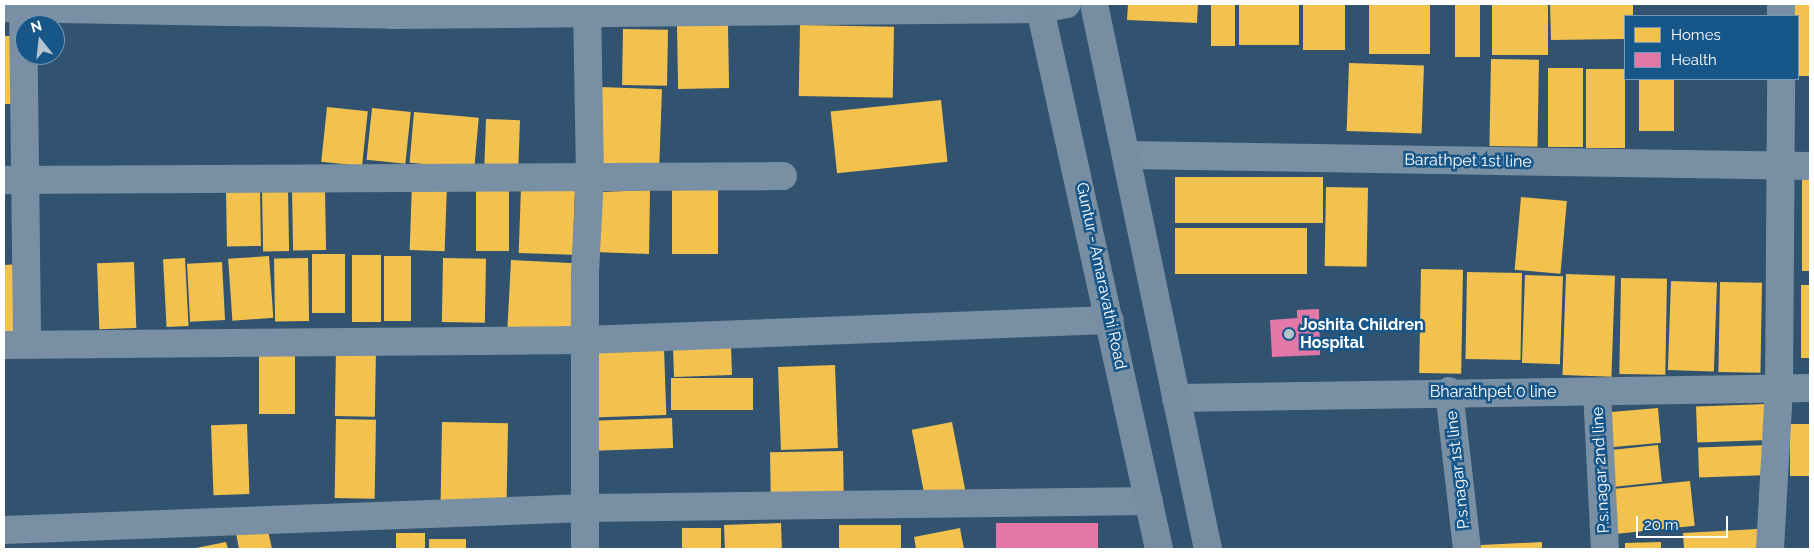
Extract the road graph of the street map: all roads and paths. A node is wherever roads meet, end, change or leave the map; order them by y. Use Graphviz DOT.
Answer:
graph roads {
  1 [pos="1067,4"];
  2 [pos="1094,4"];
  3 [pos="16,6"];
  4 [pos="1040,6"];
  5 [pos="810,8"];
  6 [pos="394,9"];
  7 [pos="587,9"];
  8 [pos="1781,80"];
  9 [pos="1126,155"];
  10 [pos="1810,166"];
  11 [pos="1780,167"];
  12 [pos="783,176"];
  13 [pos="590,177"];
  14 [pos="15,180"];
  15 [pos="1110,320"];
  16 [pos="584,340"];
  17 [pos="15,344"];
  18 [pos="1810,388"];
  19 [pos="1779,389"];
  20 [pos="1450,391"];
  21 [pos="1596,392"];
  22 [pos="1176,398"];
  23 [pos="1149,501"];
  24 [pos="586,508"];
  25 [pos="4,530"];
  26 [pos="585,549"];
  27 [pos="1159,549"];
  28 [pos="1208,549"];
  29 [pos="1467,549"];
  30 [pos="1605,549"];
  31 [pos="1770,549"];
  1 -- 4 [label="street"];
  2 -- 9 [label="main road"];
  3 -- 6 [label="street"];
  3 -- 14 [label="street"];
  4 -- 5 [label="street"];
  4 -- 15 [label="main road, Guntur - Amaravathi Road"];
  5 -- 7 [label="street"];
  6 -- 7 [label="street"];
  7 -- 13 [label="street"];
  8 -- 11 [label="street"];
  9 -- 11 [label="street, Barathpet 1st line"];
  9 -- 22 [label="main road"];
  10 -- 11 [label="street, Barathpet 1st line"];
  11 -- 19 [label="street"];
  12 -- 13 [label="street"];
  13 -- 14 [label="street"];
  13 -- 16 [label="street"];
  14 -- 17 [label="street"];
  15 -- 16 [label="street"];
  15 -- 23 [label="main road, Guntur - Amaravathi Road"];
  16 -- 17 [label="street"];
  16 -- 24 [label="street"];
  18 -- 19 [label="street, Bharathpet 0 line"];
  19 -- 21 [label="street, Bharathpet 0 line"];
  19 -- 31 [label="street"];
  20 -- 21 [label="street, Bharathpet 0 line"];
  20 -- 22 [label="street, Bharathpet 0 line"];
  20 -- 29 [label="street, P.s.nagar 1st line"];
  21 -- 30 [label="street, P.s.nagar 2nd line"];
  22 -- 28 [label="main road"];
  23 -- 24 [label="street"];
  23 -- 27 [label="main road, Guntur - Amaravathi Road"];
  24 -- 25 [label="street"];
  24 -- 26 [label="street"];
}
